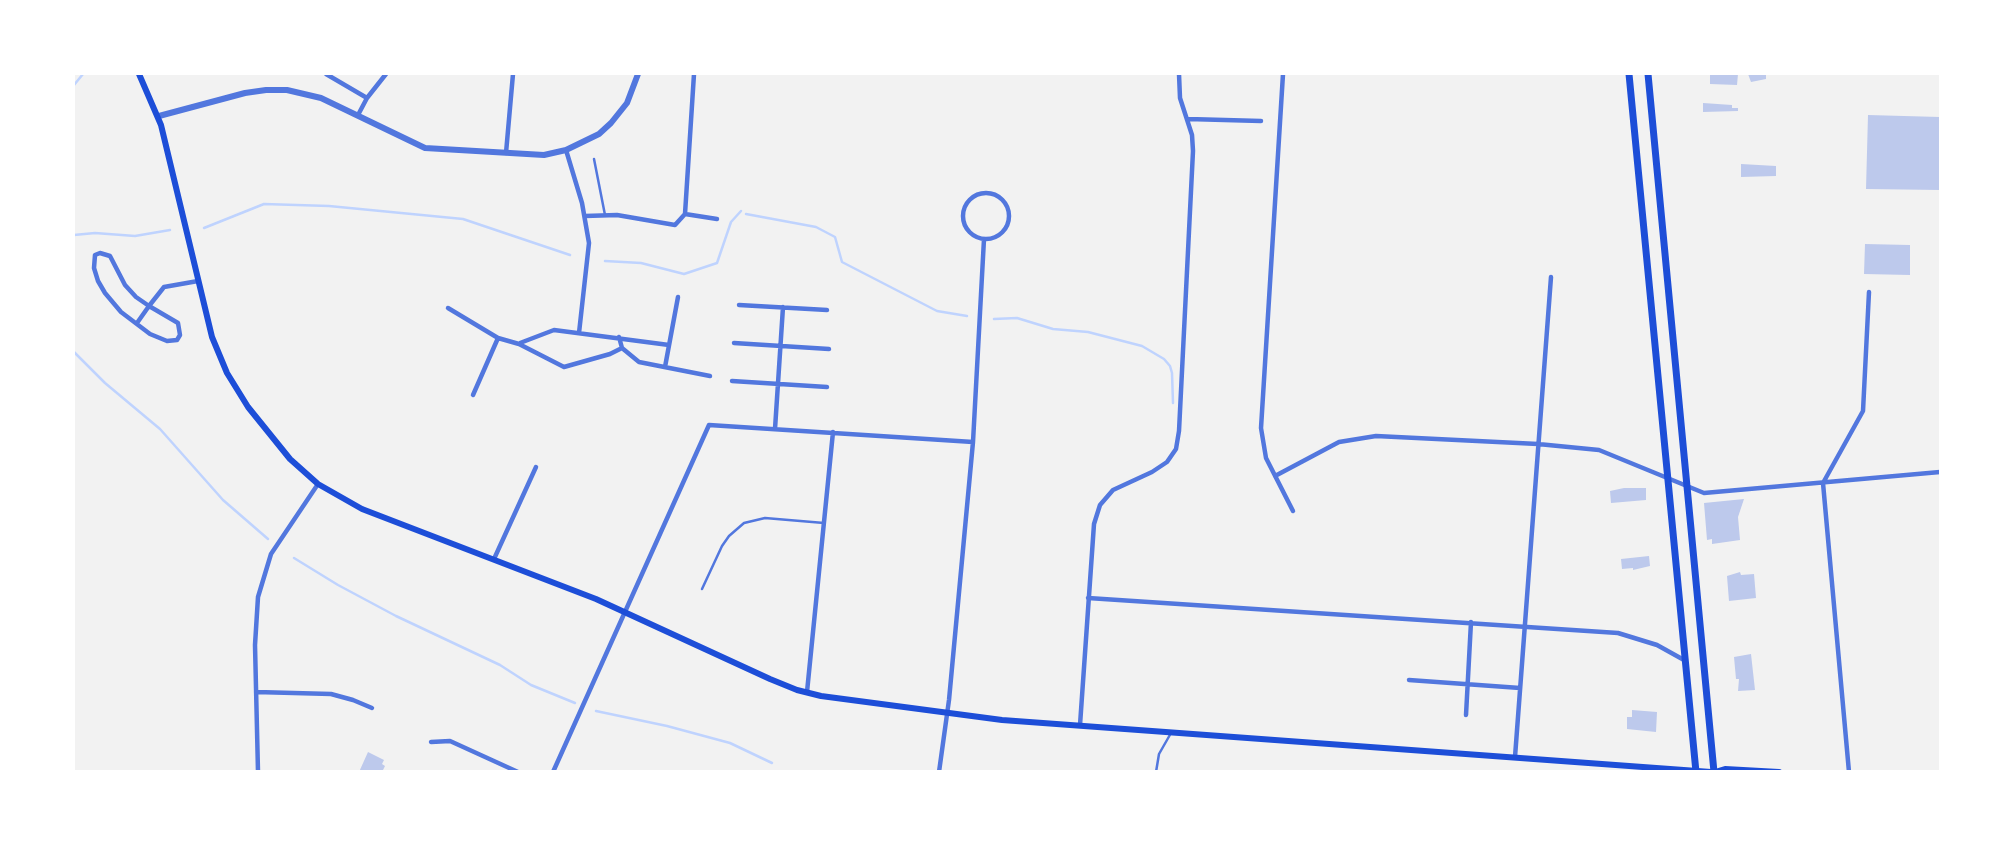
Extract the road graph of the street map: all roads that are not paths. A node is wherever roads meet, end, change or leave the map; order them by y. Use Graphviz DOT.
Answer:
graph roads {
  1 [pos="139,74"];
  2 [pos="326,74"];
  3 [pos="386,74"];
  4 [pos="513,74"];
  5 [pos="638,74"];
  6 [pos="694,74"];
  7 [pos="1178,74"];
  8 [pos="1283,74"];
  9 [pos="1629,74"];
  10 [pos="1648,74"];
  11 [pos="367,98"];
  12 [pos="358,115"];
  13 [pos="159,116"];
  14 [pos="1188,119"];
  15 [pos="1261,121"];
  16 [pos="566,150"];
  17 [pos="506,154"];
  18 [pos="594,159"];
  19 [pos="685,214"];
  20 [pos="604,215"];
  21 [pos="585,216"];
  22 [pos="717,219"];
  23 [pos="984,239"];
  24 [pos="1550,277"];
  25 [pos="198,281"];
  26 [pos="1869,292"];
  27 [pos="678,297"];
  28 [pos="739,305"];
  29 [pos="149,306"];
  30 [pos="783,307"];
  31 [pos="448,308"];
  32 [pos="827,310"];
  33 [pos="137,323"];
  34 [pos="579,333"];
  35 [pos="619,337"];
  36 [pos="498,338"];
  37 [pos="734,343"];
  38 [pos="519,344"];
  39 [pos="669,345"];
  40 [pos="780,346"];
  41 [pos="622,348"];
  42 [pos="829,349"];
  43 [pos="664,367"];
  44 [pos="710,376"];
  45 [pos="732,381"];
  46 [pos="778,384"];
  47 [pos="827,387"];
  48 [pos="473,395"];
  49 [pos="775,429"];
  50 [pos="833,432"];
  51 [pos="973,442"];
  52 [pos="1538,444"];
  53 [pos="536,467"];
  54 [pos="1941,472"];
  55 [pos="1275,476"];
  56 [pos="1667,478"];
  57 [pos="1823,483"];
  58 [pos="318,484"];
  59 [pos="1687,487"];
  60 [pos="1293,511"];
  61 [pos="824,523"];
  62 [pos="495,559"];
  63 [pos="702,589"];
  64 [pos="1088,598"];
  65 [pos="624,611"];
  66 [pos="1471,622"];
  67 [pos="1525,626"];
  68 [pos="1685,661"];
  69 [pos="1409,680"];
  70 [pos="1467,684"];
  71 [pos="1520,688"];
  72 [pos="256,692"];
  73 [pos="807,693"];
  74 [pos="372,708"];
  75 [pos="946,714"];
  76 [pos="1466,715"];
  77 [pos="1080,726"];
  78 [pos="1171,733"];
  79 [pos="431,742"];
  80 [pos="1515,757"];
  81 [pos="1696,771"];
  82 [pos="258,772"];
  83 [pos="518,772"];
  84 [pos="553,772"];
  85 [pos="939,772"];
  86 [pos="1156,772"];
  87 [pos="1713,772"];
  88 [pos="1779,772"];
  89 [pos="1849,772"];
  1 -- 13 [label="main road"];
  2 -- 11 [label="street"];
  3 -- 11 [label="street"];
  4 -- 17 [label="street"];
  5 -- 16 [label="street"];
  6 -- 19 [label="street"];
  7 -- 14 [label="street"];
  8 -- 55 [label="street"];
  9 -- 56 [label="main road"];
  10 -- 59 [label="main road"];
  11 -- 12 [label="street"];
  12 -- 13 [label="street"];
  12 -- 17 [label="street"];
  13 -- 25 [label="main road"];
  14 -- 15 [label="street"];
  14 -- 64 [label="street"];
  16 -- 17 [label="street"];
  16 -- 21 [label="street"];
  18 -- 20 [label="lane"];
  19 -- 20 [label="street"];
  19 -- 22 [label="street"];
  20 -- 21 [label="street"];
  21 -- 34 [label="street"];
  23 -- 23 [label="street"];
  23 -- 51 [label="street"];
  24 -- 52 [label="street"];
  25 -- 29 [label="street"];
  25 -- 58 [label="main road"];
  26 -- 57 [label="street"];
  27 -- 39 [label="street"];
  28 -- 30 [label="street"];
  29 -- 33 [label="street"];
  29 -- 33 [label="street"];
  29 -- 33 [label="street"];
  30 -- 32 [label="street"];
  30 -- 40 [label="street"];
  31 -- 36 [label="street"];
  34 -- 35 [label="street"];
  34 -- 38 [label="street"];
  35 -- 39 [label="street"];
  35 -- 41 [label="street"];
  36 -- 38 [label="street"];
  36 -- 48 [label="street"];
  37 -- 40 [label="street"];
  38 -- 41 [label="street"];
  39 -- 43 [label="street"];
  40 -- 42 [label="street"];
  40 -- 46 [label="street"];
  41 -- 43 [label="street"];
  43 -- 44 [label="street"];
  45 -- 46 [label="street"];
  46 -- 47 [label="street"];
  46 -- 49 [label="street"];
  49 -- 50 [label="street"];
  49 -- 65 [label="street"];
  50 -- 51 [label="street"];
  50 -- 61 [label="street"];
  51 -- 75 [label="street"];
  52 -- 55 [label="street"];
  52 -- 56 [label="street"];
  52 -- 67 [label="street"];
  53 -- 62 [label="street"];
  54 -- 57 [label="street"];
  55 -- 60 [label="street"];
  56 -- 59 [label="street"];
  56 -- 68 [label="main road"];
  57 -- 59 [label="street"];
  57 -- 89 [label="street"];
  58 -- 62 [label="main road"];
  58 -- 72 [label="street"];
  59 -- 87 [label="main road"];
  61 -- 63 [label="lane"];
  61 -- 73 [label="street"];
  62 -- 65 [label="main road"];
  64 -- 66 [label="street"];
  64 -- 77 [label="street"];
  65 -- 73 [label="main road"];
  65 -- 84 [label="street"];
  66 -- 67 [label="street"];
  66 -- 70 [label="street"];
  67 -- 68 [label="street"];
  67 -- 71 [label="street"];
  68 -- 81 [label="main road"];
  69 -- 70 [label="street"];
  70 -- 71 [label="street"];
  70 -- 76 [label="street"];
  71 -- 80 [label="street"];
  72 -- 74 [label="street"];
  72 -- 82 [label="street"];
  73 -- 75 [label="main road"];
  75 -- 77 [label="main road"];
  75 -- 85 [label="street"];
  77 -- 78 [label="main road"];
  78 -- 80 [label="main road"];
  78 -- 86 [label="lane"];
  79 -- 83 [label="street"];
  80 -- 81 [label="main road"];
  81 -- 87 [label="main road"];
  87 -- 88 [label="main road"];
}
